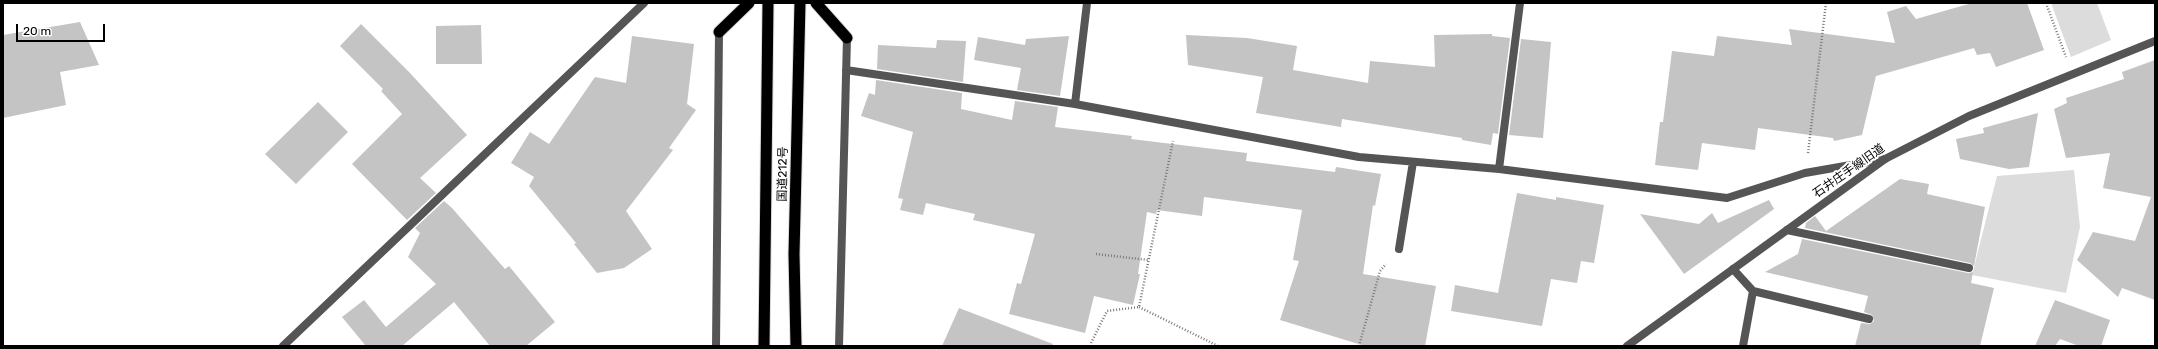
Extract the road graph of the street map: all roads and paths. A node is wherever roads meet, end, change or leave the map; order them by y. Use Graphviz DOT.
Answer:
graph roads {
  1 [pos="644,3"];
  2 [pos="749,3"];
  3 [pos="768,3"];
  4 [pos="800,3"];
  5 [pos="816,3"];
  6 [pos="1087,3"];
  7 [pos="1520,3"];
  8 [pos="1826,3"];
  9 [pos="2046,3"];
  10 [pos="719,32"];
  11 [pos="847,38"];
  12 [pos="2155,41"];
  13 [pos="846,70"];
  14 [pos="2072,75"];
  15 [pos="1075,104"];
  16 [pos="1177,123"];
  17 [pos="1885,159"];
  18 [pos="1413,162"];
  19 [pos="1499,169"];
  20 [pos="1805,173"];
  21 [pos="1787,230"];
  22 [pos="1399,249"];
  23 [pos="1096,254"];
  24 [pos="1148,260"];
  25 [pos="1969,268"];
  26 [pos="1733,269"];
  27 [pos="1753,291"];
  28 [pos="1139,307"];
  29 [pos="1869,318"];
  30 [pos="1091,343"];
  31 [pos="283,346"];
  32 [pos="716,346"];
  33 [pos="764,346"];
  34 [pos="796,346"];
  35 [pos="840,346"];
  36 [pos="1218,346"];
  37 [pos="1359,346"];
  38 [pos="1627,346"];
  39 [pos="1743,346"];
  1 -- 31 [label="street"];
  2 -- 10 [label="highway"];
  3 -- 33 [label="highway, 国道212号"];
  4 -- 34 [label="highway, 国道212号"];
  5 -- 11 [label="highway"];
  6 -- 15 [label="street"];
  7 -- 19 [label="street"];
  8 -- 20 [label="path"];
  9 -- 14 [label="path"];
  10 -- 32 [label="street"];
  11 -- 13 [label="street"];
  12 -- 14 [label="street, 石井庄手線旧道"];
  13 -- 15 [label="street"];
  13 -- 35 [label="street"];
  14 -- 17 [label="street, 石井庄手線旧道"];
  15 -- 16 [label="street"];
  16 -- 18 [label="street"];
  16 -- 24 [label="path"];
  17 -- 20 [label="street"];
  17 -- 21 [label="street, 石井庄手線旧道"];
  18 -- 19 [label="street"];
  18 -- 22 [label="street"];
  19 -- 20 [label="street"];
  21 -- 25 [label="street"];
  21 -- 26 [label="street, 石井庄手線旧道"];
  22 -- 37 [label="path"];
  23 -- 24 [label="path"];
  24 -- 28 [label="path"];
  26 -- 27 [label="street"];
  26 -- 38 [label="street, 石井庄手線旧道"];
  27 -- 29 [label="street"];
  27 -- 39 [label="street"];
  28 -- 30 [label="path"];
  28 -- 36 [label="path"];
}
